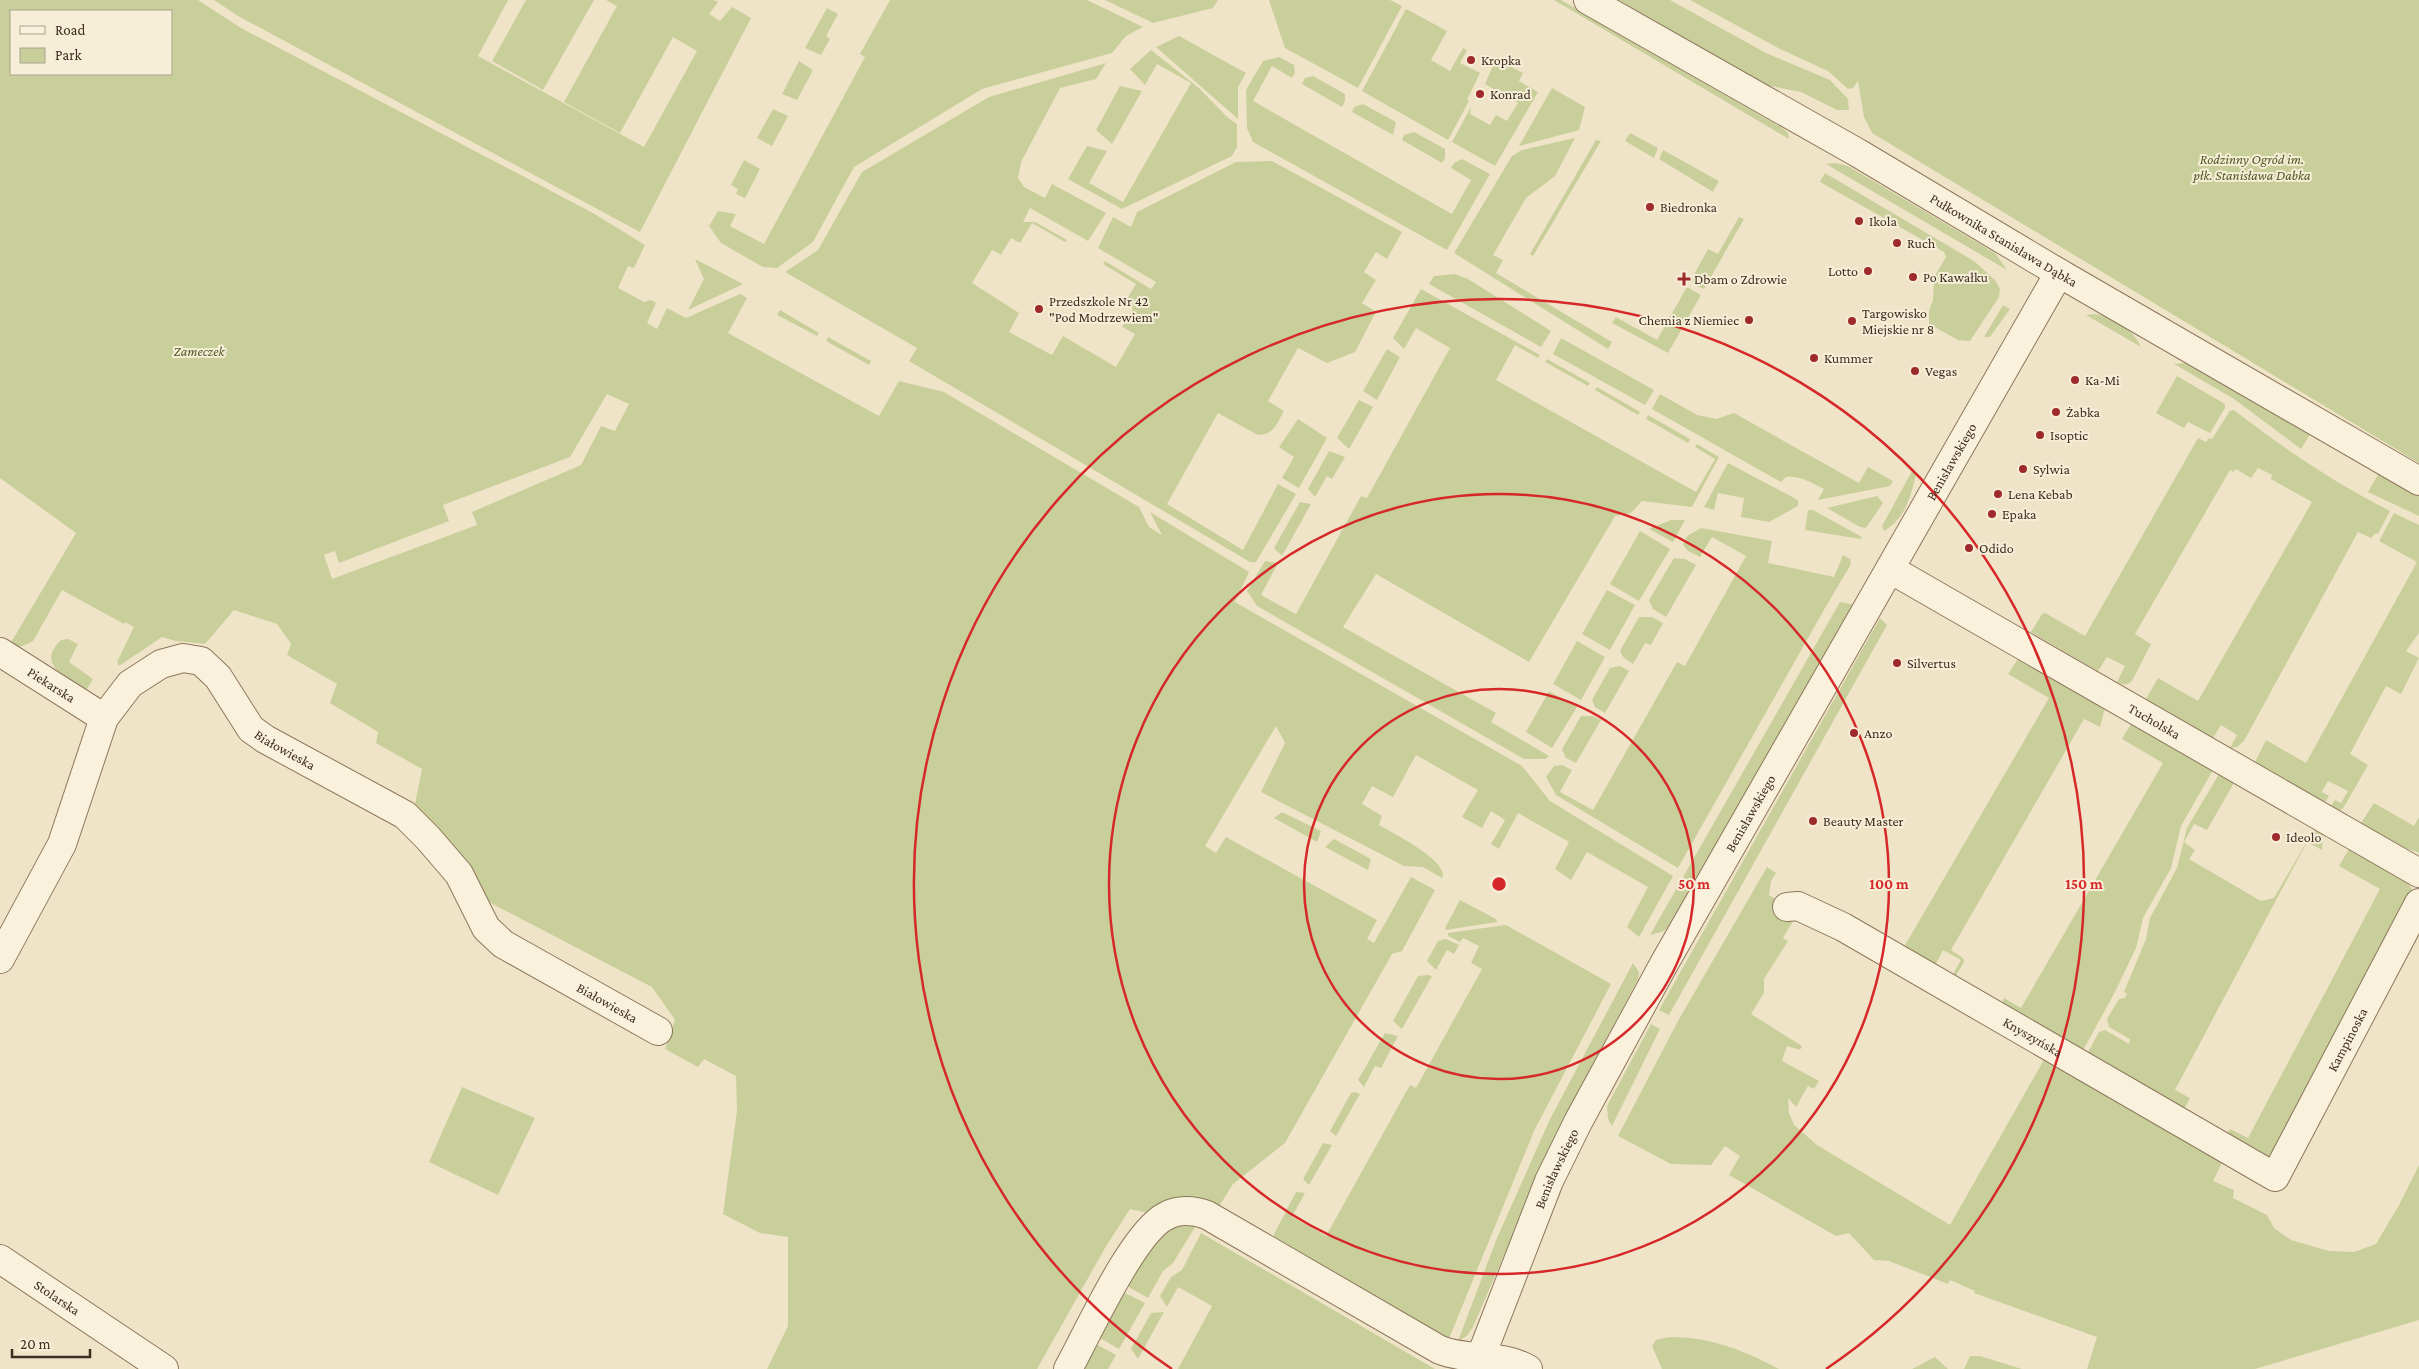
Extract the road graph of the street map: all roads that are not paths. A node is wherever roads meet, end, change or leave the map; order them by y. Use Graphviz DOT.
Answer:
graph roads {
  1 [pos="1588,0"];
  2 [pos="2059,273"];
  3 [pos="2419,481"];
  4 [pos="1890,568"];
  5 [pos="0,652"];
  6 [pos="104,718"];
  7 [pos="2419,873"];
  8 [pos="2419,903"];
  9 [pos="1786,907"];
  10 [pos="0,959"];
  11 [pos="658,1031"];
  12 [pos="2275,1177"];
  13 [pos="0,1259"];
  14 [pos="1478,1363"];
  15 [pos="164,1369"];
  16 [pos="1068,1369"];
  17 [pos="1528,1369"];
  1 -- 2 [label="street, Pułkownika Stanisława Dąbka"];
  2 -- 3 [label="street, Pułkownika Stanisława Dąbka"];
  2 -- 4 [label="street, Benisławskiego"];
  4 -- 7 [label="street, Tucholska"];
  4 -- 14 [label="street, Benisławskiego"];
  5 -- 6 [label="street, Piekarska"];
  6 -- 10 [label="street, Białowieska"];
  6 -- 11 [label="street, Białowieska"];
  8 -- 12 [label="street, Kampinoska"];
  9 -- 12 [label="street, Knyszyńska"];
  13 -- 15 [label="street, Stolarska"];
  14 -- 16 [label="street"];
  14 -- 17 [label="street"];
}
